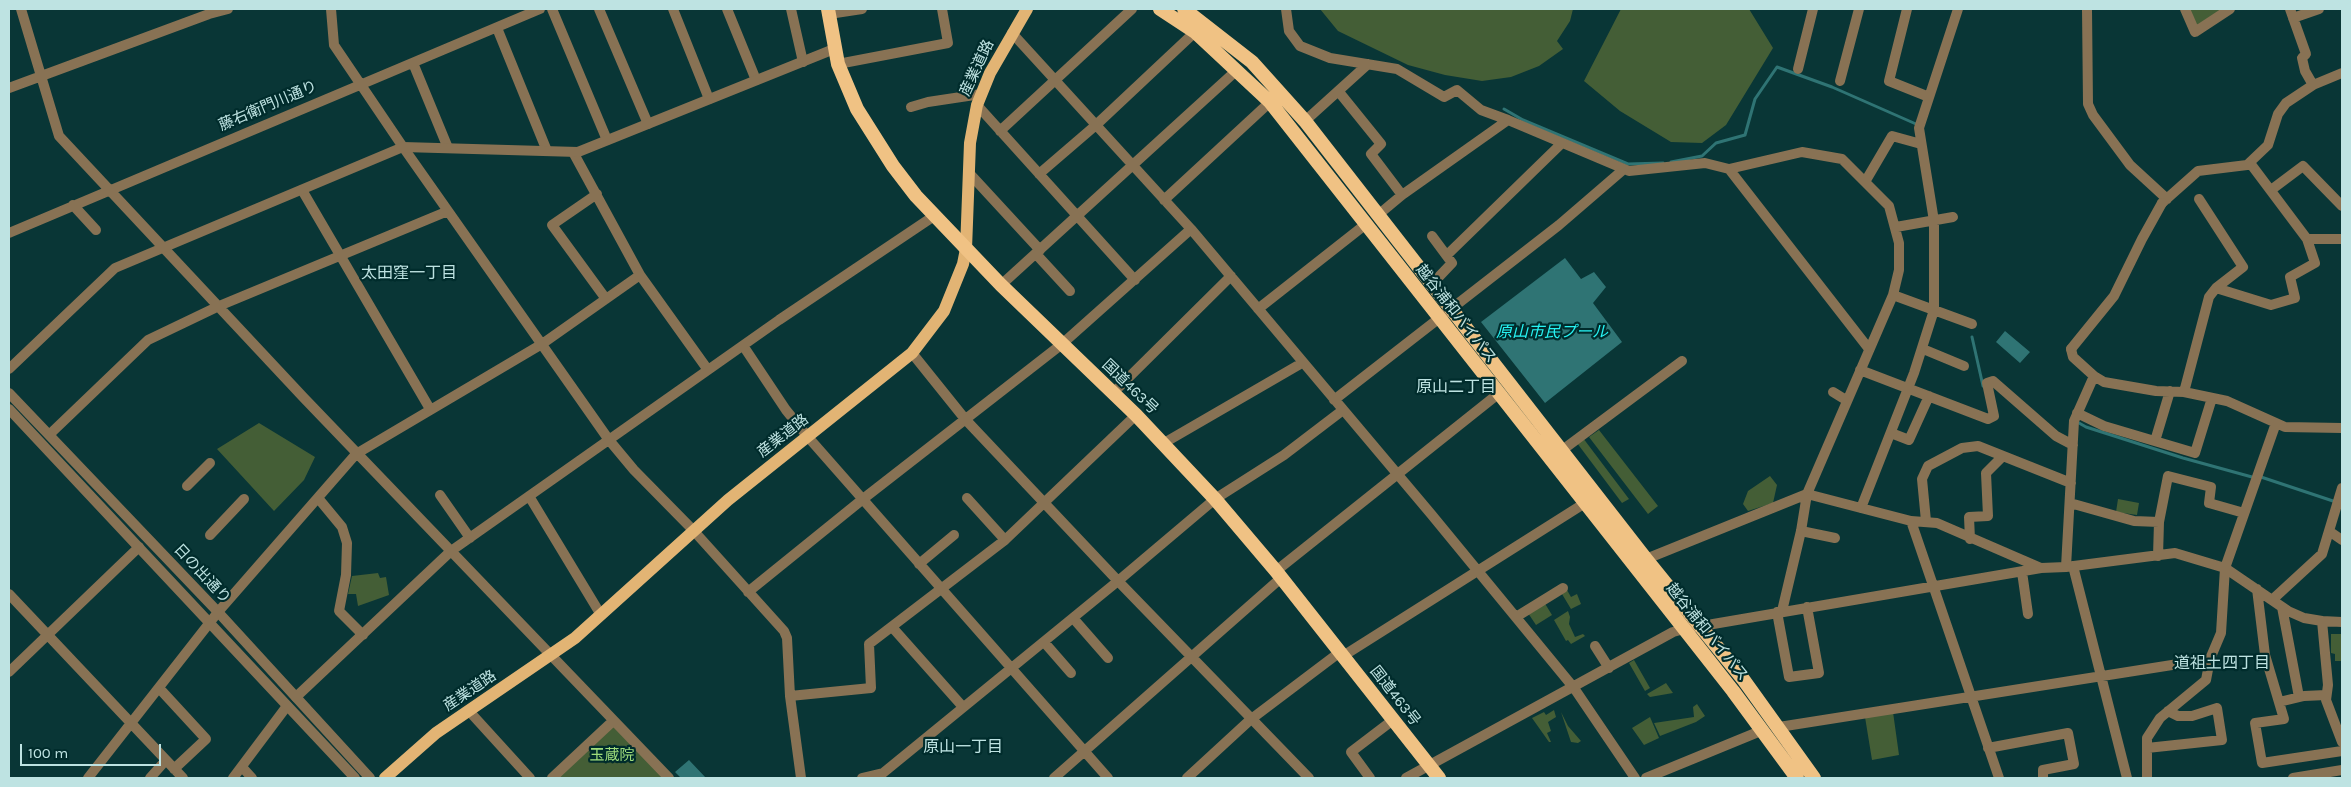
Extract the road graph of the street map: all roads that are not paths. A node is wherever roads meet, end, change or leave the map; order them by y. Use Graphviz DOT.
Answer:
graph roads {
  1 [pos="21,9"];
  2 [pos="228,9"];
  3 [pos="331,9"];
  4 [pos="552,9"];
  5 [pos="599,9"];
  6 [pos="673,9"];
  7 [pos="727,9"];
  8 [pos="791,9"];
  9 [pos="862,9"];
  10 [pos="942,9"];
  11 [pos="1027,9"];
  12 [pos="1132,9"];
  13 [pos="1160,9"];
  14 [pos="1286,9"];
  15 [pos="1813,9"];
  16 [pos="1858,9"];
  17 [pos="1907,9"];
  18 [pos="1958,9"];
  19 [pos="2087,9"];
  20 [pos="2185,9"];
  21 [pos="2230,9"];
  22 [pos="2319,9"];
  23 [pos="534,10"];
  24 [pos="1189,10"];
  25 [pos="208,11"];
  26 [pos="828,12"];
  27 [pos="2291,13"];
  28 [pos="497,28"];
  29 [pos="1195,32"];
  30 [pos="1012,33"];
  31 [pos="834,49"];
  32 [pos="803,62"];
  33 [pos="414,63"];
  34 [pos="838,64"];
  35 [pos="1368,64"];
  36 [pos="1798,69"];
  37 [pos="1237,70"];
  38 [pos="2342,73"];
  39 [pos="41,75"];
  40 [pos="756,80"];
  41 [pos="1054,80"];
  42 [pos="1840,81"];
  43 [pos="360,84"];
  44 [pos="2313,85"];
  45 [pos="9,88"];
  46 [pos="1339,92"];
  47 [pos="1929,97"];
  48 [pos="709,99"];
  49 [pos="979,100"];
  50 [pos="1270,102"];
  51 [pos="911,106"];
  52 [pos="1508,120"];
  53 [pos="1305,121"];
  54 [pos="648,124"];
  55 [pos="1096,125"];
  56 [pos="1000,131"];
  57 [pos="607,140"];
  58 [pos="1562,143"];
  59 [pos="1921,144"];
  60 [pos="403,147"];
  61 [pos="448,148"];
  62 [pos="548,151"];
  63 [pos="573,152"];
  64 [pos="2250,163"];
  65 [pos="1134,166"];
  66 [pos="1624,169"];
  67 [pos="1729,169"];
  68 [pos="969,173"];
  69 [pos="1039,174"];
  70 [pos="1865,182"];
  71 [pos="108,190"];
  72 [pos="302,190"];
  73 [pos="2271,190"];
  74 [pos="597,194"];
  75 [pos="1402,195"];
  76 [pos="2199,199"];
  77 [pos="1164,200"];
  78 [pos="2165,201"];
  79 [pos="73,205"];
  80 [pos="2342,206"];
  81 [pos="448,211"];
  82 [pos="1378,215"];
  83 [pos="934,216"];
  84 [pos="1078,217"];
  85 [pos="1953,217"];
  86 [pos="1934,221"];
  87 [pos="1366,224"];
  88 [pos="1896,227"];
  89 [pos="1191,229"];
  90 [pos="96,230"];
  91 [pos="9,234"];
  92 [pos="1432,236"];
  93 [pos="2342,238"];
  94 [pos="2307,239"];
  95 [pos="164,247"];
  96 [pos="966,248"];
  97 [pos="1038,252"];
  98 [pos="339,256"];
  99 [pos="1447,256"];
  100 [pos="640,275"];
  101 [pos="1231,276"];
  102 [pos="1135,280"];
  103 [pos="1432,284"];
  104 [pos="1001,285"];
  105 [pos="2216,288"];
  106 [pos="1070,291"];
  107 [pos="1893,295"];
  108 [pos="606,299"];
  109 [pos="219,306"];
  110 [pos="1450,308"];
  111 [pos="1258,309"];
  112 [pos="1934,310"];
  113 [pos="1438,318"];
  114 [pos="1972,324"];
  115 [pos="542,344"];
  116 [pos="1062,344"];
  117 [pos="744,347"];
  118 [pos="1869,349"];
  119 [pos="1923,349"];
  120 [pos="912,353"];
  121 [pos="1682,361"];
  122 [pos="1302,363"];
  123 [pos="1964,366"];
  124 [pos="9,369"];
  125 [pos="708,370"];
  126 [pos="1860,370"];
  127 [pos="2094,376"];
  128 [pos="1909,388"];
  129 [pos="1834,392"];
  130 [pos="2170,392"];
  131 [pos="2184,392"];
  132 [pos="9,393"];
  133 [pos="1113,393"];
  134 [pos="1498,394"];
  135 [pos="1929,396"];
  136 [pos="2212,398"];
  137 [pos="1334,400"];
  138 [pos="1846,400"];
  139 [pos="430,408"];
  140 [pos="9,409"];
  141 [pos="1342,410"];
  142 [pos="2077,414"];
  143 [pos="1136,415"];
  144 [pos="965,420"];
  145 [pos="2276,423"];
  146 [pos="2342,428"];
  147 [pos="1891,433"];
  148 [pos="50,434"];
  149 [pos="808,437"];
  150 [pos="610,440"];
  151 [pos="2155,441"];
  152 [pos="1164,443"];
  153 [pos="2073,445"];
  154 [pos="1563,450"];
  155 [pos="358,453"];
  156 [pos="2003,456"];
  157 [pos="1551,459"];
  158 [pos="210,463"];
  159 [pos="1398,474"];
  160 [pos="2071,483"];
  161 [pos="187,486"];
  162 [pos="2342,488"];
  163 [pos="440,494"];
  164 [pos="1807,494"];
  165 [pos="529,496"];
  166 [pos="318,498"];
  167 [pos="967,498"];
  168 [pos="863,499"];
  169 [pos="244,500"];
  170 [pos="1215,500"];
  171 [pos="1585,503"];
  172 [pos="2070,503"];
  173 [pos="1044,505"];
  174 [pos="1861,508"];
  175 [pos="2244,513"];
  176 [pos="1911,521"];
  177 [pos="1926,521"];
  178 [pos="2159,522"];
  179 [pos="693,530"];
  180 [pos="1801,531"];
  181 [pos="2329,531"];
  182 [pos="210,535"];
  183 [pos="954,535"];
  184 [pos="470,538"];
  185 [pos="1835,538"];
  186 [pos="1970,539"];
  187 [pos="1005,540"];
  188 [pos="2342,540"];
  189 [pos="139,547"];
  190 [pos="451,551"];
  191 [pos="2158,556"];
  192 [pos="1646,559"];
  193 [pos="919,564"];
  194 [pos="2070,567"];
  195 [pos="2041,568"];
  196 [pos="2225,568"];
  197 [pos="1477,571"];
  198 [pos="2022,572"];
  199 [pos="1279,574"];
  200 [pos="1118,581"];
  201 [pos="1931,585"];
  202 [pos="1563,588"];
  203 [pos="2256,589"];
  204 [pos="942,590"];
  205 [pos="748,592"];
  206 [pos="9,594"];
  207 [pos="2272,600"];
  208 [pos="1807,607"];
  209 [pos="2282,607"];
  210 [pos="218,612"];
  211 [pos="1779,612"];
  212 [pos="2028,614"];
  213 [pos="601,615"];
  214 [pos="1516,617"];
  215 [pos="1073,618"];
  216 [pos="2322,621"];
  217 [pos="210,622"];
  218 [pos="2342,622"];
  219 [pos="1699,625"];
  220 [pos="892,627"];
  221 [pos="1684,629"];
  222 [pos="363,634"];
  223 [pos="47,635"];
  224 [pos="1044,642"];
  225 [pos="1596,646"];
  226 [pos="1341,654"];
  227 [pos="551,656"];
  228 [pos="1108,658"];
  229 [pos="1192,658"];
  230 [pos="2210,659"];
  231 [pos="1609,668"];
  232 [pos="1012,669"];
  233 [pos="9,672"];
  234 [pos="1072,672"];
  235 [pos="2102,676"];
  236 [pos="159,688"];
  237 [pos="1574,688"];
  238 [pos="2326,695"];
  239 [pos="790,696"];
  240 [pos="296,697"];
  241 [pos="1971,697"];
  242 [pos="2299,697"];
  243 [pos="2279,702"];
  244 [pos="287,706"];
  245 [pos="962,707"];
  246 [pos="469,711"];
  247 [pos="2168,711"];
  248 [pos="1250,720"];
  249 [pos="1393,720"];
  250 [pos="613,721"];
  251 [pos="131,722"];
  252 [pos="1779,727"];
  253 [pos="1763,730"];
  254 [pos="2342,742"];
  255 [pos="1988,748"];
  256 [pos="2147,748"];
  257 [pos="2342,751"];
  258 [pos="1084,752"];
  259 [pos="166,760"];
  260 [pos="242,767"];
  261 [pos="1430,767"];
  262 [pos="174,769"];
  263 [pos="2342,770"];
  264 [pos="884,776"];
  265 [pos="88,778"];
  266 [pos="150,778"];
  267 [pos="183,778"];
  268 [pos="233,778"];
  269 [pos="252,778"];
  270 [pos="355,778"];
  271 [pos="370,778"];
  272 [pos="385,778"];
  273 [pos="530,778"];
  274 [pos="552,778"];
  275 [pos="669,778"];
  276 [pos="801,778"];
  277 [pos="862,778"];
  278 [pos="1054,778"];
  279 [pos="1108,778"];
  280 [pos="1187,778"];
  281 [pos="1309,778"];
  282 [pos="1370,778"];
  283 [pos="1406,778"];
  284 [pos="1439,778"];
  285 [pos="1635,778"];
  286 [pos="1646,778"];
  287 [pos="1797,778"];
  288 [pos="1814,778"];
  289 [pos="1999,778"];
  290 [pos="2043,778"];
  291 [pos="2127,778"];
  292 [pos="2147,778"];
  293 [pos="2293,778"];
  1 -- 39 [label="street"];
  2 -- 25 [label="street"];
  3 -- 43 [label="street"];
  4 -- 57 [label="street"];
  5 -- 54 [label="street"];
  6 -- 48 [label="street"];
  7 -- 40 [label="street"];
  8 -- 32 [label="street"];
  9 -- 26 [label="street"];
  10 -- 34 [label="street"];
  11 -- 30 [label="main road, 産業道路"];
  12 -- 41 [label="street"];
  13 -- 29 [label="highway, 越谷浦和バイパス"];
  14 -- 35 [label="street"];
  15 -- 36 [label="street"];
  16 -- 42 [label="street"];
  17 -- 47 [label="street"];
  18 -- 47 [label="street"];
  19 -- 78 [label="street"];
  20 -- 21 [label="street"];
  22 -- 27 [label="street"];
  23 -- 28 [label="street, 藤右衛門川通り"];
  24 -- 53 [label="highway, 越谷浦和バイパス"];
  25 -- 39 [label="street"];
  26 -- 31 [label="highway, 国道463号"];
  27 -- 44 [label="street"];
  28 -- 33 [label="street, 藤右衛門川通り"];
  28 -- 62 [label="street"];
  29 -- 37 [label="highway, 越谷浦和バイパス"];
  29 -- 55 [label="street"];
  30 -- 41 [label="street"];
  30 -- 49 [label="main road, 産業道路"];
  31 -- 32 [label="street"];
  31 -- 34 [label="highway, 国道463号"];
  32 -- 40 [label="street"];
  33 -- 43 [label="street, 藤右衛門川通り"];
  33 -- 61 [label="street"];
  34 -- 83 [label="highway, 国道463号"];
  35 -- 46 [label="street"];
  35 -- 52 [label="street"];
  37 -- 50 [label="highway, 越谷浦和バイパス"];
  37 -- 65 [label="street"];
  38 -- 44 [label="street"];
  39 -- 45 [label="street"];
  39 -- 71 [label="street"];
  40 -- 48 [label="street"];
  41 -- 55 [label="street"];
  41 -- 56 [label="street"];
  43 -- 60 [label="street"];
  43 -- 71 [label="street, 藤右衛門川通り"];
  44 -- 64 [label="street"];
  46 -- 53 [label="street"];
  46 -- 75 [label="street"];
  47 -- 59 [label="street"];
  48 -- 54 [label="street"];
  49 -- 51 [label="street"];
  49 -- 56 [label="street"];
  49 -- 68 [label="main road, 産業道路"];
  50 -- 77 [label="street"];
  50 -- 87 [label="highway, 越谷浦和バイパス"];
  52 -- 58 [label="street"];
  52 -- 75 [label="street"];
  53 -- 82 [label="highway, 越谷浦和バイパス"];
  54 -- 57 [label="street"];
  55 -- 65 [label="street"];
  55 -- 69 [label="street"];
  56 -- 69 [label="street"];
  57 -- 63 [label="street"];
  58 -- 66 [label="street"];
  58 -- 99 [label="street"];
  59 -- 70 [label="street"];
  59 -- 86 [label="street"];
  60 -- 61 [label="street"];
  60 -- 72 [label="street"];
  60 -- 81 [label="street"];
  61 -- 62 [label="street"];
  62 -- 63 [label="street"];
  63 -- 74 [label="street"];
  64 -- 73 [label="street"];
  64 -- 78 [label="street"];
  65 -- 77 [label="street"];
  65 -- 84 [label="street"];
  66 -- 67 [label="street"];
  66 -- 110 [label="street"];
  67 -- 70 [label="street"];
  67 -- 118 [label="street"];
  68 -- 96 [label="main road, 産業道路"];
  68 -- 97 [label="street"];
  69 -- 84 [label="street"];
  70 -- 88 [label="street"];
  71 -- 79 [label="street, 藤右衛門川通り"];
  71 -- 95 [label="street"];
  72 -- 95 [label="street"];
  72 -- 98 [label="street"];
  73 -- 80 [label="street"];
  73 -- 94 [label="street"];
  74 -- 100 [label="street"];
  74 -- 108 [label="street"];
  75 -- 82 [label="street"];
  76 -- 105 [label="street"];
  77 -- 89 [label="street"];
  78 -- 127 [label="street"];
  79 -- 90 [label="street"];
  79 -- 91 [label="street, 藤右衛門川通り"];
  81 -- 98 [label="street"];
  81 -- 115 [label="street"];
  82 -- 103 [label="highway, 越谷浦和バイパス"];
  83 -- 96 [label="highway, 国道463号"];
  83 -- 117 [label="street"];
  84 -- 97 [label="street"];
  84 -- 102 [label="street"];
  85 -- 86 [label="street"];
  86 -- 88 [label="street"];
  86 -- 112 [label="street"];
  87 -- 111 [label="street"];
  87 -- 113 [label="highway, 越谷浦和バイパス"];
  88 -- 107 [label="street"];
  89 -- 101 [label="street"];
  89 -- 102 [label="street"];
  92 -- 99 [label="street"];
  93 -- 94 [label="street"];
  94 -- 105 [label="street"];
  95 -- 109 [label="street"];
  95 -- 124 [label="street"];
  96 -- 104 [label="highway, 国道463号"];
  96 -- 120 [label="main road, 産業道路"];
  97 -- 104 [label="street"];
  97 -- 106 [label="street"];
  98 -- 109 [label="street"];
  98 -- 139 [label="street"];
  99 -- 103 [label="street"];
  100 -- 108 [label="street"];
  100 -- 125 [label="street"];
  101 -- 111 [label="street"];
  101 -- 133 [label="street"];
  102 -- 116 [label="street"];
  103 -- 110 [label="highway, 越谷浦和バイパス"];
  104 -- 116 [label="highway, 国道463号"];
  105 -- 131 [label="street"];
  107 -- 112 [label="street"];
  107 -- 118 [label="street"];
  108 -- 115 [label="street"];
  109 -- 148 [label="street"];
  109 -- 155 [label="street"];
  110 -- 113 [label="street"];
  110 -- 154 [label="highway, 越谷浦和バイパス"];
  111 -- 122 [label="street"];
  112 -- 114 [label="street"];
  112 -- 119 [label="street"];
  113 -- 134 [label="highway, 越谷浦和バイパス"];
  113 -- 137 [label="street"];
  115 -- 139 [label="street"];
  115 -- 150 [label="street"];
  116 -- 133 [label="highway, 国道463号"];
  116 -- 144 [label="street"];
  117 -- 125 [label="street"];
  117 -- 149 [label="street"];
  118 -- 126 [label="street"];
  119 -- 123 [label="street"];
  119 -- 128 [label="street"];
  120 -- 144 [label="street"];
  120 -- 149 [label="main road, 産業道路"];
  121 -- 154 [label="street"];
  122 -- 137 [label="street"];
  122 -- 152 [label="street"];
  125 -- 150 [label="street"];
  126 -- 128 [label="street"];
  126 -- 138 [label="street"];
  127 -- 130 [label="street"];
  127 -- 142 [label="street"];
  128 -- 135 [label="street"];
  128 -- 147 [label="street"];
  129 -- 138 [label="street"];
  130 -- 131 [label="street"];
  130 -- 151 [label="street"];
  131 -- 136 [label="street"];
  132 -- 148 [label="street, 日の出通り"];
  133 -- 143 [label="highway, 国道463号"];
  134 -- 157 [label="highway, 越谷浦和バイパス"];
  134 -- 159 [label="street"];
  135 -- 147 [label="street"];
  135 -- 153 [label="street"];
  136 -- 145 [label="street"];
  136 -- 151 [label="street"];
  137 -- 141 [label="street"];
  138 -- 164 [label="street"];
  139 -- 155 [label="street"];
  140 -- 189 [label="street, 日の出通り"];
  141 -- 159 [label="street"];
  141 -- 170 [label="street"];
  142 -- 151 [label="street"];
  142 -- 153 [label="street"];
  143 -- 152 [label="highway, 国道463号"];
  143 -- 173 [label="street"];
  144 -- 168 [label="street"];
  144 -- 173 [label="street"];
  145 -- 146 [label="street"];
  145 -- 175 [label="street"];
  147 -- 174 [label="street"];
  148 -- 210 [label="street, 日の出通り"];
  149 -- 168 [label="street"];
  149 -- 179 [label="main road, 産業道路"];
  150 -- 165 [label="street"];
  150 -- 179 [label="street"];
  152 -- 170 [label="highway, 国道463号"];
  153 -- 160 [label="street"];
  154 -- 157 [label="street"];
  154 -- 192 [label="highway, 越谷浦和バイパス"];
  155 -- 166 [label="street"];
  155 -- 190 [label="street"];
  156 -- 160 [label="street"];
  156 -- 177 [label="street"];
  156 -- 186 [label="street"];
  157 -- 171 [label="highway, 越谷浦和バイパス"];
  158 -- 161 [label="street"];
  159 -- 197 [label="street"];
  159 -- 199 [label="street"];
  160 -- 172 [label="street"];
  162 -- 181 [label="street"];
  163 -- 184 [label="street"];
  164 -- 174 [label="street"];
  164 -- 180 [label="street"];
  164 -- 192 [label="street"];
  165 -- 184 [label="street"];
  165 -- 213 [label="street"];
  166 -- 210 [label="street"];
  166 -- 222 [label="street"];
  167 -- 187 [label="street"];
  168 -- 193 [label="street"];
  168 -- 205 [label="street"];
  169 -- 182 [label="street"];
  170 -- 199 [label="highway, 国道463号"];
  170 -- 200 [label="street"];
  171 -- 197 [label="street"];
  171 -- 221 [label="highway, 越谷浦和バイパス"];
  172 -- 178 [label="street"];
  172 -- 194 [label="street"];
  173 -- 187 [label="street"];
  173 -- 200 [label="street"];
  174 -- 176 [label="street"];
  175 -- 178 [label="street"];
  175 -- 196 [label="street"];
  176 -- 177 [label="street"];
  176 -- 201 [label="street"];
  177 -- 186 [label="street"];
  178 -- 191 [label="street"];
  179 -- 205 [label="street"];
  179 -- 213 [label="main road, 産業道路"];
  180 -- 185 [label="street"];
  180 -- 211 [label="street"];
  181 -- 188 [label="street"];
  181 -- 207 [label="street"];
  183 -- 193 [label="street"];
  184 -- 190 [label="street"];
  186 -- 195 [label="street"];
  187 -- 204 [label="street"];
  189 -- 217 [label="street, 日の出通り"];
  189 -- 223 [label="street"];
  190 -- 222 [label="street"];
  190 -- 227 [label="street"];
  191 -- 194 [label="street"];
  191 -- 196 [label="street"];
  192 -- 219 [label="highway, 越谷浦和バイパス"];
  193 -- 204 [label="street"];
  194 -- 195 [label="street"];
  194 -- 235 [label="street"];
  195 -- 198 [label="street"];
  196 -- 203 [label="street"];
  196 -- 230 [label="street"];
  197 -- 214 [label="street"];
  197 -- 226 [label="street"];
  198 -- 201 [label="street"];
  198 -- 212 [label="street"];
  199 -- 226 [label="highway, 国道463号"];
  199 -- 229 [label="street"];
  200 -- 215 [label="street"];
  200 -- 229 [label="street"];
  201 -- 208 [label="street"];
  201 -- 241 [label="street"];
  202 -- 214 [label="street"];
  203 -- 207 [label="street"];
  203 -- 243 [label="street"];
  204 -- 220 [label="street"];
  204 -- 232 [label="street"];
  205 -- 239 [label="street"];
  206 -- 223 [label="street"];
  207 -- 209 [label="street"];
  208 -- 211 [label="street"];
  208 -- 211 [label="street"];
  209 -- 216 [label="street"];
  209 -- 242 [label="street"];
  210 -- 217 [label="street"];
  210 -- 240 [label="street, 日の出通り"];
  211 -- 219 [label="street"];
  213 -- 227 [label="main road, 産業道路"];
  214 -- 237 [label="street"];
  215 -- 224 [label="street"];
  215 -- 228 [label="street"];
  216 -- 218 [label="street"];
  216 -- 238 [label="street"];
  217 -- 236 [label="street"];
  217 -- 244 [label="street, 日の出通り"];
  219 -- 221 [label="street"];
  219 -- 252 [label="highway, 越谷浦和バイパス"];
  220 -- 239 [label="street"];
  220 -- 245 [label="street"];
  221 -- 231 [label="street"];
  221 -- 253 [label="highway, 越谷浦和バイパス"];
  222 -- 240 [label="street"];
  223 -- 233 [label="street"];
  223 -- 251 [label="street"];
  224 -- 232 [label="street"];
  224 -- 234 [label="street"];
  225 -- 231 [label="street"];
  226 -- 248 [label="street"];
  226 -- 249 [label="highway, 国道463号"];
  227 -- 246 [label="main road, 産業道路"];
  227 -- 250 [label="street"];
  229 -- 248 [label="street"];
  229 -- 258 [label="street"];
  230 -- 235 [label="street"];
  230 -- 247 [label="street"];
  231 -- 237 [label="street"];
  232 -- 245 [label="street"];
  232 -- 258 [label="street"];
  235 -- 241 [label="street"];
  235 -- 291 [label="street"];
  236 -- 251 [label="street"];
  236 -- 262 [label="street"];
  237 -- 261 [label="street"];
  237 -- 285 [label="street"];
  238 -- 242 [label="street"];
  238 -- 254 [label="street"];
  239 -- 276 [label="street"];
  240 -- 271 [label="street, 日の出通り"];
  241 -- 252 [label="street"];
  241 -- 255 [label="street"];
  242 -- 243 [label="street"];
  243 -- 257 [label="street"];
  244 -- 260 [label="street"];
  244 -- 270 [label="street, 日の出通り"];
  245 -- 264 [label="street"];
  246 -- 272 [label="main road, 産業道路"];
  246 -- 273 [label="street"];
  247 -- 256 [label="street"];
  247 -- 256 [label="street"];
  248 -- 280 [label="street"];
  248 -- 281 [label="street"];
  249 -- 261 [label="highway, 国道463号"];
  249 -- 282 [label="street"];
  250 -- 274 [label="street"];
  250 -- 275 [label="street"];
  251 -- 259 [label="street"];
  251 -- 265 [label="street"];
  252 -- 288 [label="highway, 越谷浦和バイパス"];
  253 -- 286 [label="street"];
  253 -- 287 [label="highway, 越谷浦和バイパス"];
  255 -- 289 [label="street"];
  255 -- 290 [label="street"];
  256 -- 292 [label="street"];
  258 -- 278 [label="street"];
  258 -- 279 [label="street"];
  259 -- 262 [label="street"];
  259 -- 266 [label="street"];
  260 -- 268 [label="street"];
  260 -- 269 [label="street"];
  261 -- 283 [label="street"];
  261 -- 284 [label="highway, 国道463号"];
  262 -- 267 [label="street"];
  263 -- 293 [label="street"];
  264 -- 277 [label="street"];
}
